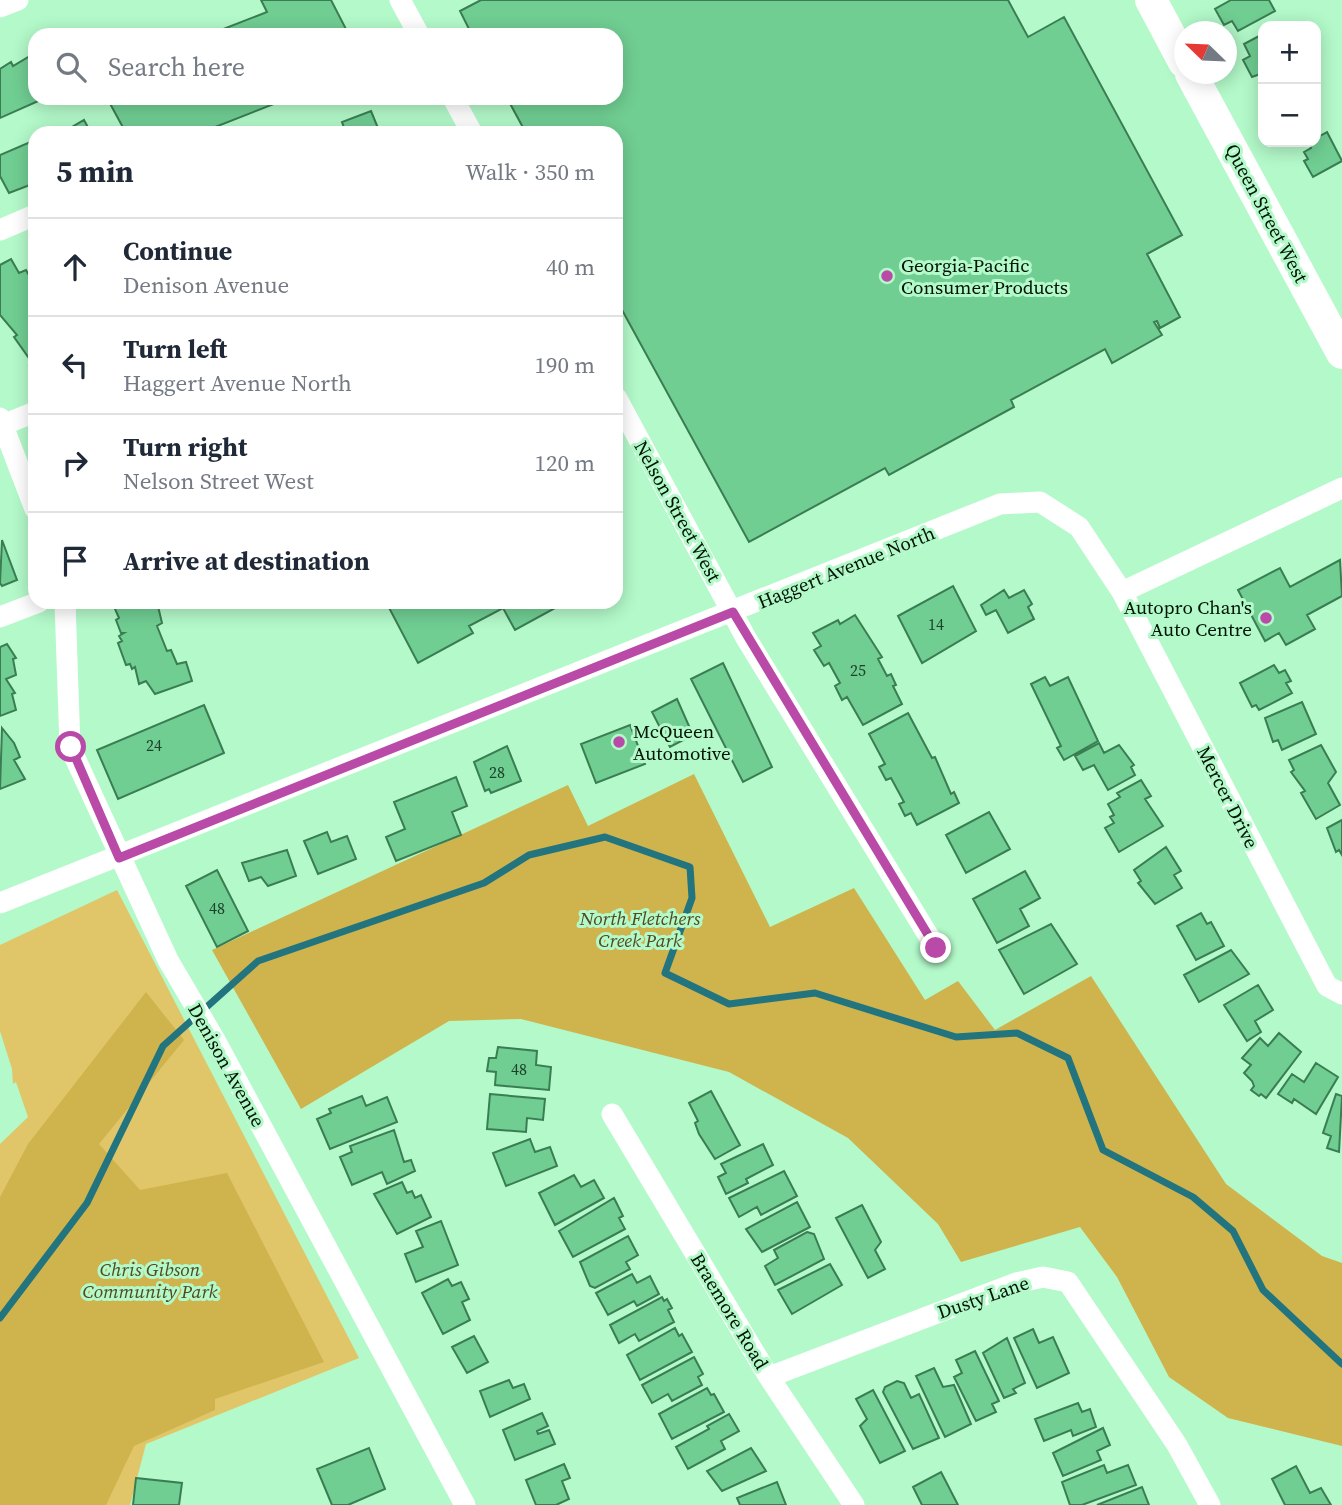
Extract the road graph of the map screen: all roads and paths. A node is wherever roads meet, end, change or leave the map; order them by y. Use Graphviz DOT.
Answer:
graph roads {
  1 [pos="18,0"];
  2 [pos="400,0"];
  3 [pos="1151,0"];
  4 [pos="0,7"];
  5 [pos="415,28"];
  6 [pos="1174,42"];
  7 [pos="1196,84"];
  8 [pos="457,105"];
  9 [pos="468,126"];
  10 [pos="28,218"];
  11 [pos="0,230"];
  12 [pos="1342,353"];
  13 [pos="623,410"];
  14 [pos="28,414"];
  15 [pos="1,423"];
  16 [pos="1342,488"];
  17 [pos="28,491"];
  18 [pos="1122,592"];
  19 [pos="28,606"];
  20 [pos="65,609"];
  21 [pos="733,612"];
  22 [pos="0,617"];
  23 [pos="119,858"];
  24 [pos="0,903"];
  25 [pos="936,948"];
  26 [pos="1342,994"];
  27 [pos="612,1114"];
  28 [pos="769,1377"];
  29 [pos="465,1505"];
  30 [pos="854,1505"];
  31 [pos="1210,1505"];
  1 -- 4 [label="street"];
  2 -- 5 [label="street"];
  3 -- 6 [label="main road"];
  7 -- 12 [label="main road, Queen Street West"];
  8 -- 9 [label="street"];
  10 -- 11 [label="street"];
  13 -- 21 [label="street, Nelson Street West"];
  14 -- 15 [label="street"];
  15 -- 17 [label="street"];
  16 -- 18 [label="street"];
  18 -- 21 [label="street, Haggert Avenue North"];
  18 -- 26 [label="street, Mercer Drive"];
  19 -- 22 [label="street"];
  20 -- 23 [label="street, Denison Avenue"];
  21 -- 23 [label="street, Haggert Avenue North"];
  21 -- 25 [label="street, Nelson Street West"];
  23 -- 24 [label="street, Haggert Avenue North"];
  23 -- 29 [label="street, Denison Avenue"];
  27 -- 28 [label="street, Braemore Road"];
  28 -- 30 [label="street, Braemore Road"];
  28 -- 31 [label="street, Dusty Lane"];
}
